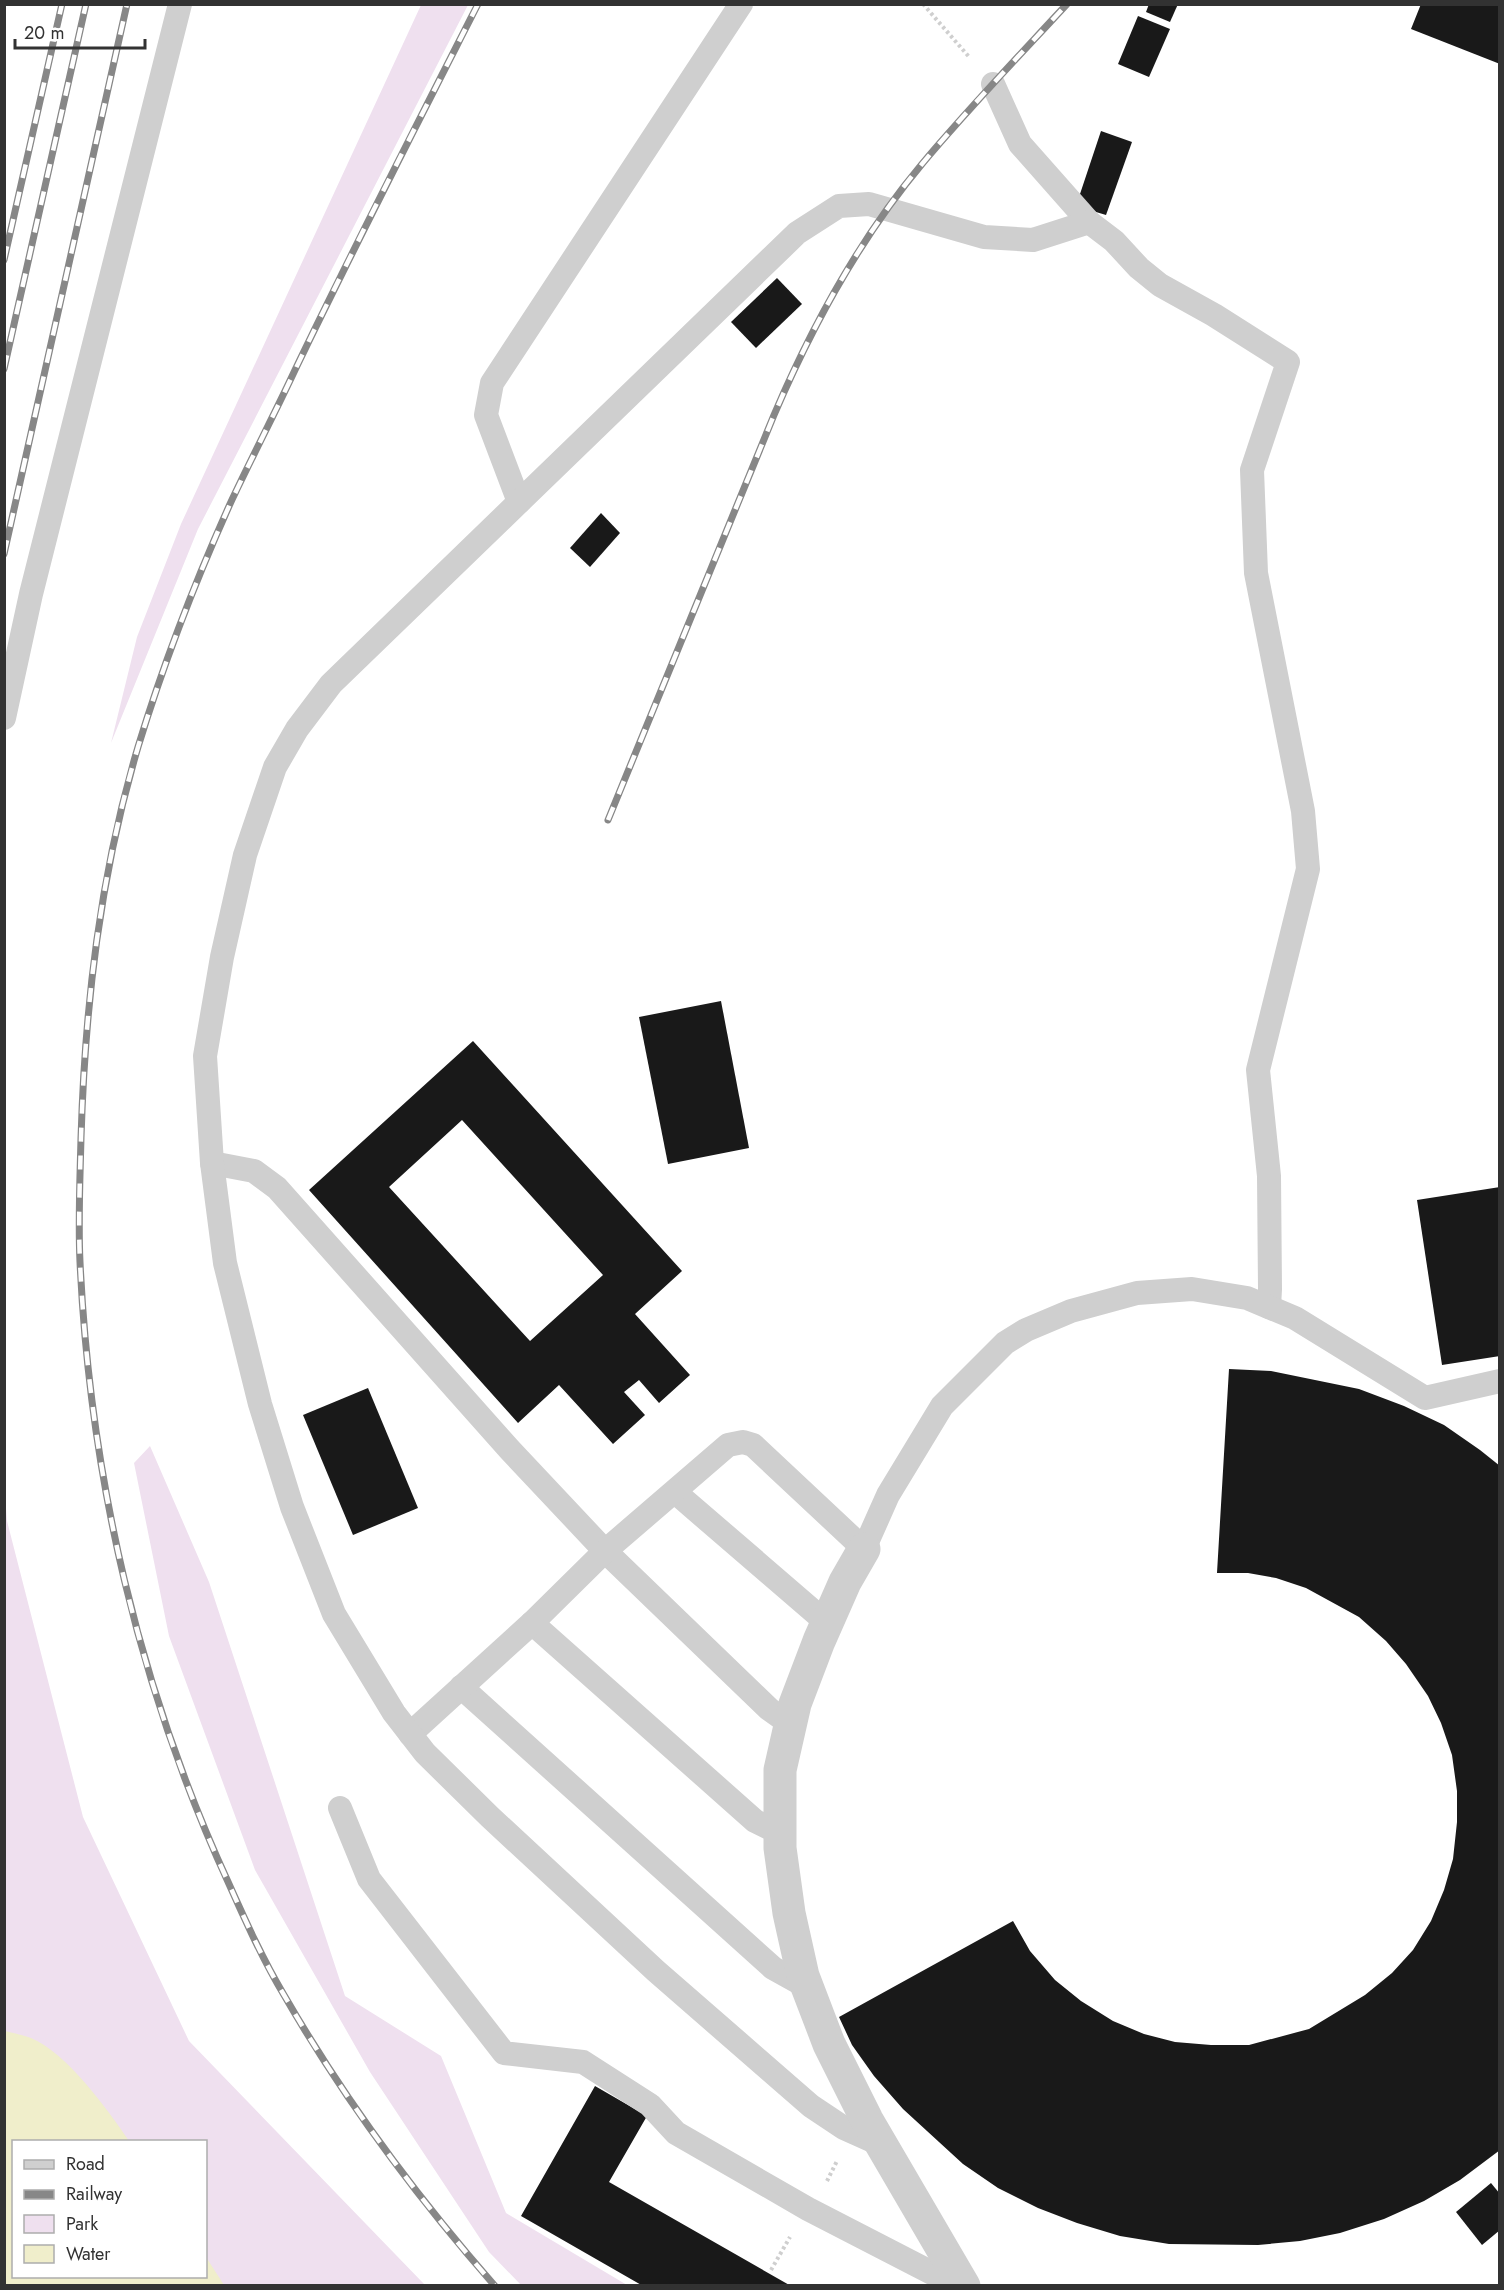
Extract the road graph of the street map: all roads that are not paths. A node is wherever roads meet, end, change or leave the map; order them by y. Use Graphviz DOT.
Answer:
graph roads {
  1 [pos="180,4"];
  2 [pos="741,4"];
  3 [pos="993,84"];
  4 [pos="1089,222"];
  5 [pos="519,502"];
  6 [pos="4,718"];
  7 [pos="212,1163"];
  8 [pos="1269,1307"];
  9 [pos="1500,1381"];
  10 [pos="675,1492"];
  11 [pos="864,1549"];
  12 [pos="605,1551"];
  13 [pos="532,1623"];
  14 [pos="827,1623"];
  15 [pos="461,1687"];
  16 [pos="790,1724"];
  17 [pos="410,1734"];
  18 [pos="340,1808"];
  19 [pos="780,1833"];
  20 [pos="808,1988"];
  21 [pos="882,2145"];
  22 [pos="959,2276"];
  1 -- 6 [label="lane"];
  2 -- 5 [label="lane"];
  3 -- 4 [label="lane"];
  4 -- 5 [label="lane"];
  4 -- 8 [label="lane"];
  5 -- 7 [label="lane"];
  7 -- 12 [label="lane"];
  7 -- 17 [label="lane"];
  8 -- 9 [label="lane"];
  8 -- 11 [label="lane"];
  10 -- 11 [label="lane"];
  10 -- 12 [label="lane"];
  10 -- 14 [label="lane"];
  11 -- 14 [label="street"];
  12 -- 13 [label="lane"];
  12 -- 16 [label="lane"];
  13 -- 15 [label="lane"];
  13 -- 19 [label="lane"];
  14 -- 16 [label="street"];
  15 -- 17 [label="lane"];
  15 -- 20 [label="lane"];
  16 -- 19 [label="street"];
  17 -- 21 [label="lane"];
  18 -- 22 [label="lane"];
  19 -- 20 [label="street"];
  20 -- 21 [label="street"];
  21 -- 22 [label="street"];
}
